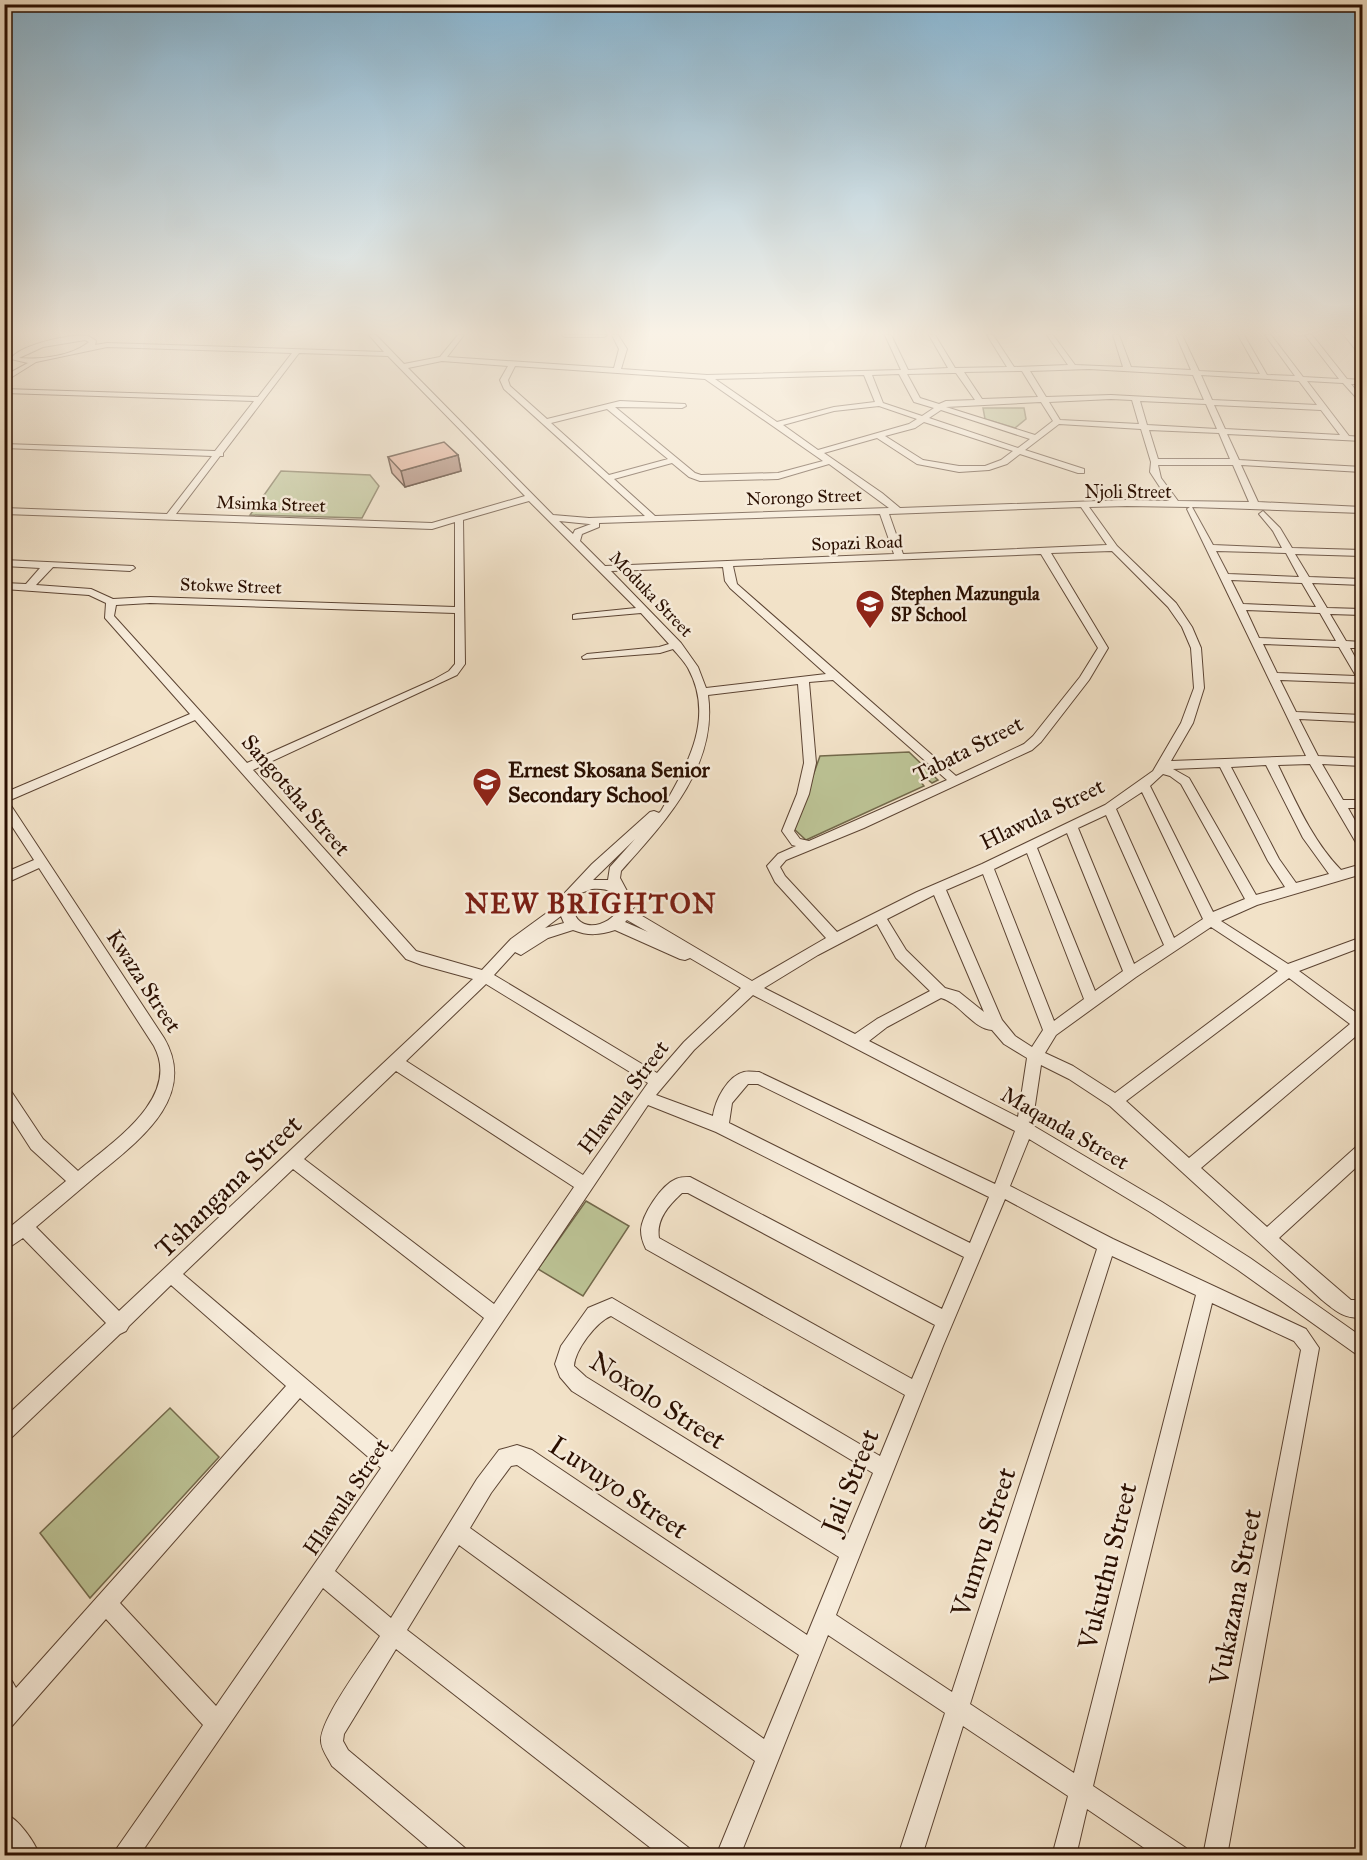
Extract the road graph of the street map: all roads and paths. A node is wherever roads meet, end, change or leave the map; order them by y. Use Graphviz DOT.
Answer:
graph roads {
  1 [pos="245,422"];
  2 [pos="457,422"];
  3 [pos="546,422"];
  4 [pos="628,422"];
  5 [pos="775,422"];
  6 [pos="787,422"];
  7 [pos="920,422"];
  8 [pos="934,422"];
  9 [pos="985,422"];
  10 [pos="1057,422"];
  11 [pos="1143,422"];
  12 [pos="1217,422"];
  13 [pos="1333,422"];
  14 [pos="778,424"];
  15 [pos="1145,427"];
  16 [pos="1221,430"];
  17 [pos="878,435"];
  18 [pos="1036,438"];
  19 [pos="1346,438"];
  20 [pos="1362,440"];
  21 [pos="4,446"];
  22 [pos="1020,450"];
  23 [pos="819,452"];
  24 [pos="220,454"];
  25 [pos="674,460"];
  26 [pos="831,461"];
  27 [pos="1155,462"];
  28 [pos="1236,462"];
  29 [pos="1362,469"];
  30 [pos="1081,471"];
  31 [pos="608,478"];
  32 [pos="532,497"];
  33 [pos="1176,504"];
  34 [pos="1061,507"];
  35 [pos="1085,508"];
  36 [pos="1191,509"];
  37 [pos="1259,509"];
  38 [pos="4,510"];
  39 [pos="1362,510"];
  40 [pos="883,512"];
  41 [pos="899,512"];
  42 [pos="1362,515"];
  43 [pos="170,516"];
  44 [pos="551,517"];
  45 [pos="459,519"];
  46 [pos="654,519"];
  47 [pos="593,525"];
  48 [pos="561,528"];
  49 [pos="574,541"];
  50 [pos="1114,548"];
  51 [pos="1210,548"];
  52 [pos="1288,551"];
  53 [pos="1045,552"];
  54 [pos="1362,553"];
  55 [pos="900,558"];
  56 [pos="4,563"];
  57 [pos="728,565"];
  58 [pos="47,566"];
  59 [pos="130,568"];
  60 [pos="601,569"];
  61 [pos="1224,578"];
  62 [pos="1306,580"];
  63 [pos="1362,582"];
  64 [pos="4,586"];
  65 [pos="28,588"];
  66 [pos="111,602"];
  67 [pos="1239,607"];
  68 [pos="459,610"];
  69 [pos="643,610"];
  70 [pos="1323,610"];
  71 [pos="1362,612"];
  72 [pos="577,617"];
  73 [pos="1256,641"];
  74 [pos="1343,644"];
  75 [pos="677,645"];
  76 [pos="1362,645"];
  77 [pos="586,657"];
  78 [pos="835,676"];
  79 [pos="1273,676"];
  80 [pos="1362,679"];
  81 [pos="803,681"];
  82 [pos="702,692"];
  83 [pos="197,715"];
  84 [pos="1292,715"];
  85 [pos="1362,718"];
  86 [pos="1314,760"];
  87 [pos="1362,762"];
  88 [pos="1271,763"];
  89 [pos="1224,764"];
  90 [pos="1161,767"];
  91 [pos="245,769"];
  92 [pos="954,781"];
  93 [pos="1144,786"];
  94 [pos="4,798"];
  95 [pos="673,801"];
  96 [pos="4,804"];
  97 [pos="1341,804"];
  98 [pos="1362,804"];
  99 [pos="1109,808"];
  100 [pos="1070,825"];
  101 [pos="1362,843"];
  102 [pos="1030,845"];
  103 [pos="812,846"];
  104 [pos="42,862"];
  105 [pos="987,867"];
  106 [pos="1362,869"];
  107 [pos="1340,877"];
  108 [pos="4,879"];
  109 [pos="618,888"];
  110 [pos="938,888"];
  111 [pos="577,889"];
  112 [pos="1293,890"];
  113 [pos="1253,901"];
  114 [pos="564,907"];
  115 [pos="626,913"];
  116 [pos="879,917"];
  117 [pos="1211,921"];
  118 [pos="616,924"];
  119 [pos="574,925"];
  120 [pos="835,939"];
  121 [pos="1362,942"];
  122 [pos="1171,946"];
  123 [pos="1289,971"];
  124 [pos="1131,973"];
  125 [pos="728,974"];
  126 [pos="486,977"];
  127 [pos="752,988"];
  128 [pos="940,992"];
  129 [pos="1092,1001"];
  130 [pos="996,1023"];
  131 [pos="1362,1024"];
  132 [pos="1051,1031"];
  133 [pos="856,1042"];
  134 [pos="1035,1055"];
  135 [pos="395,1062"];
  136 [pos="657,1081"];
  137 [pos="4,1093"];
  138 [pos="645,1097"];
  139 [pos="1115,1101"];
  140 [pos="722,1127"];
  141 [pos="1024,1128"];
  142 [pos="1362,1152"];
  143 [pos="293,1160"];
  144 [pos="1189,1168"];
  145 [pos="78,1181"];
  146 [pos="585,1185"];
  147 [pos="1000,1191"];
  148 [pos="24,1227"];
  149 [pos="1267,1238"];
  150 [pos="4,1243"];
  151 [pos="1107,1245"];
  152 [pos="973,1253"];
  153 [pos="172,1275"];
  154 [pos="1206,1292"];
  155 [pos="1362,1309"];
  156 [pos="495,1316"];
  157 [pos="946,1321"];
  158 [pos="120,1325"];
  159 [pos="1362,1348"];
  160 [pos="299,1385"];
  161 [pos="915,1391"];
  162 [pos="4,1431"];
  163 [pos="394,1467"];
  164 [pos="884,1469"];
  165 [pos="457,1531"];
  166 [pos="850,1552"];
  167 [pos="321,1573"];
  168 [pos="106,1603"];
  169 [pos="823,1620"];
  170 [pos="393,1633"];
  171 [pos="812,1650"];
  172 [pos="8,1704"];
  173 [pos="958,1709"];
  174 [pos="217,1724"];
  175 [pos="768,1756"];
  176 [pos="1080,1789"];
  177 [pos="4,1824"];
  178 [pos="28,1856"];
  179 [pos="125,1856"];
  180 [pos="456,1856"];
  181 [pos="681,1856"];
  182 [pos="728,1856"];
  183 [pos="910,1856"];
  184 [pos="1064,1856"];
  185 [pos="1178,1856"];
  186 [pos="1215,1856"];
  1 -- 24 [label="street"];
  2 -- 32 [label="street, Moduka Street"];
  3 -- 31 [label="street"];
  4 -- 25 [label="street"];
  5 -- 14 [label="street"];
  6 -- 14 [label="street"];
  7 -- 17 [label="street"];
  8 -- 22 [label="street"];
  9 -- 18 [label="street"];
  10 -- 15 [label="street"];
  10 -- 18 [label="street"];
  11 -- 15 [label="street, Njoli Street"];
  12 -- 16 [label="street"];
  13 -- 19 [label="street"];
  14 -- 23 [label="street"];
  15 -- 16 [label="street"];
  15 -- 27 [label="street, Njoli Street"];
  16 -- 19 [label="street"];
  16 -- 28 [label="street"];
  17 -- 22 [label="street"];
  17 -- 23 [label="street"];
  18 -- 22 [label="street"];
  19 -- 20 [label="street"];
  21 -- 24 [label="street"];
  22 -- 30 [label="street"];
  23 -- 26 [label="street"];
  24 -- 43 [label="street"];
  25 -- 26 [label="street"];
  25 -- 31 [label="street"];
  26 -- 41 [label="street"];
  27 -- 28 [label="street"];
  27 -- 33 [label="street, Njoli Street"];
  28 -- 29 [label="street"];
  28 -- 37 [label="street"];
  31 -- 46 [label="street"];
  32 -- 44 [label="street, Moduka Street"];
  32 -- 45 [label="street, Msimka Street"];
  33 -- 34 [label="street, Njoli Street"];
  33 -- 37 [label="street, Njoli Street"];
  34 -- 35 [label="street, Njoli Street"];
  34 -- 41 [label="street, Norongo Street"];
  35 -- 36 [label="street, Njoli Street"];
  35 -- 50 [label="street, Hlawula Street"];
  36 -- 37 [label="street"];
  36 -- 51 [label="street"];
  37 -- 39 [label="street, Njoli Street"];
  37 -- 42 [label="street, Njoli Street"];
  37 -- 52 [label="street"];
  38 -- 43 [label="street, Msimka Street"];
  40 -- 41 [label="street, Norongo Street"];
  40 -- 46 [label="street, Norongo Street"];
  40 -- 47 [label="street, Norongo Street"];
  40 -- 55 [label="street"];
  43 -- 45 [label="street, Msimka Street"];
  44 -- 46 [label="street, Norongo Street"];
  44 -- 48 [label="street, Moduka Street"];
  45 -- 68 [label="street"];
  47 -- 48 [label="street, Norongo Street"];
  47 -- 49 [label="street"];
  48 -- 49 [label="street, Moduka Street"];
  49 -- 60 [label="street, Moduka Street"];
  50 -- 53 [label="street, Sopazi Road"];
  50 -- 90 [label="street, Hlawula Street"];
  51 -- 52 [label="street"];
  51 -- 61 [label="street"];
  52 -- 54 [label="street"];
  52 -- 62 [label="street"];
  53 -- 55 [label="street, Sopazi Road"];
  53 -- 92 [label="street, Tabata Street"];
  55 -- 57 [label="street, Sopazi Road"];
  56 -- 58 [label="street"];
  57 -- 60 [label="street, Sopazi Road"];
  57 -- 78 [label="street"];
  58 -- 59 [label="street"];
  58 -- 65 [label="street"];
  60 -- 69 [label="street, Moduka Street"];
  61 -- 62 [label="street"];
  61 -- 67 [label="street"];
  62 -- 63 [label="street"];
  62 -- 70 [label="street"];
  64 -- 65 [label="street, Stokwe Street"];
  65 -- 66 [label="street, Stokwe Street"];
  66 -- 68 [label="street, Stokwe Street"];
  66 -- 83 [label="street, Sangotsha Street"];
  67 -- 70 [label="street"];
  67 -- 73 [label="street"];
  68 -- 91 [label="street"];
  69 -- 72 [label="street"];
  69 -- 75 [label="street, Moduka Street"];
  70 -- 71 [label="street"];
  70 -- 74 [label="street"];
  73 -- 74 [label="street"];
  73 -- 79 [label="street"];
  74 -- 76 [label="street"];
  74 -- 80 [label="street"];
  75 -- 77 [label="street"];
  75 -- 82 [label="street, Moduka Street"];
  78 -- 81 [label="street"];
  78 -- 92 [label="street"];
  79 -- 80 [label="street"];
  79 -- 84 [label="street"];
  81 -- 82 [label="street"];
  81 -- 103 [label="street"];
  82 -- 95 [label="street, Moduka Street"];
  83 -- 91 [label="street, Sangotsha Street"];
  83 -- 94 [label="street"];
  84 -- 85 [label="street"];
  84 -- 86 [label="street"];
  86 -- 87 [label="street"];
  86 -- 88 [label="street"];
  86 -- 97 [label="street"];
  88 -- 89 [label="street"];
  88 -- 107 [label="street"];
  89 -- 90 [label="street"];
  89 -- 112 [label="street"];
  90 -- 93 [label="street, Hlawula Street"];
  90 -- 113 [label="street"];
  91 -- 126 [label="street, Sangotsha Street"];
  92 -- 103 [label="street, Tabata Street"];
  93 -- 99 [label="street, Hlawula Street"];
  93 -- 117 [label="street"];
  95 -- 109 [label="street, Moduka Street"];
  95 -- 111 [label="street, Moduka Street"];
  96 -- 104 [label="street, Kwaza Street"];
  97 -- 98 [label="street"];
  97 -- 101 [label="street"];
  99 -- 100 [label="street, Hlawula Street"];
  99 -- 122 [label="street"];
  100 -- 102 [label="street, Hlawula Street"];
  100 -- 124 [label="street"];
  102 -- 105 [label="street, Hlawula Street"];
  102 -- 129 [label="street"];
  103 -- 120 [label="street, Tabata Street"];
  104 -- 108 [label="street"];
  104 -- 145 [label="street, Kwaza Street"];
  105 -- 110 [label="street, Hlawula Street"];
  105 -- 132 [label="street"];
  106 -- 107 [label="street"];
  107 -- 112 [label="street"];
  109 -- 111 [label="street"];
  109 -- 115 [label="street"];
  110 -- 116 [label="street, Hlawula Street"];
  110 -- 130 [label="street"];
  111 -- 114 [label="street"];
  112 -- 113 [label="street"];
  113 -- 117 [label="street"];
  114 -- 119 [label="street"];
  114 -- 126 [label="street, Tshangana Street"];
  115 -- 118 [label="street"];
  115 -- 125 [label="street, Maqanda Street"];
  116 -- 120 [label="street, Hlawula Street"];
  116 -- 128 [label="street"];
  117 -- 122 [label="street"];
  117 -- 123 [label="street"];
  118 -- 119 [label="street"];
  118 -- 125 [label="street, Maqanda Street"];
  119 -- 126 [label="street, Tshangana Street"];
  120 -- 127 [label="street, Hlawula Street"];
  121 -- 123 [label="street"];
  122 -- 124 [label="street"];
  123 -- 131 [label="street"];
  123 -- 139 [label="street"];
  124 -- 129 [label="street"];
  125 -- 127 [label="street, Maqanda Street"];
  126 -- 135 [label="street, Tshangana Street"];
  126 -- 136 [label="street, Sangotsha Street"];
  127 -- 133 [label="street, Maqanda Street"];
  127 -- 136 [label="street, Hlawula Street"];
  128 -- 130 [label="street"];
  128 -- 133 [label="street"];
  129 -- 132 [label="street"];
  130 -- 134 [label="street"];
  131 -- 144 [label="street"];
  132 -- 134 [label="street"];
  133 -- 141 [label="street, Maqanda Street"];
  134 -- 139 [label="street"];
  134 -- 141 [label="street, Jali Street"];
  135 -- 143 [label="street, Tshangana Street"];
  135 -- 146 [label="street"];
  136 -- 138 [label="street, Hlawula Street"];
  137 -- 145 [label="street"];
  138 -- 140 [label="street"];
  138 -- 146 [label="street, Hlawula Street"];
  139 -- 144 [label="street"];
  140 -- 147 [label="street"];
  140 -- 152 [label="street"];
  141 -- 147 [label="street, Jali Street"];
  141 -- 159 [label="street, Maqanda Street"];
  142 -- 149 [label="street"];
  143 -- 153 [label="street, Tshangana Street"];
  143 -- 156 [label="street"];
  144 -- 149 [label="street"];
  145 -- 148 [label="street, Kwaza Street"];
  146 -- 156 [label="street, Hlawula Street"];
  147 -- 151 [label="street"];
  147 -- 152 [label="street, Jali Street"];
  148 -- 150 [label="street, Kwaza Street"];
  148 -- 158 [label="street"];
  149 -- 155 [label="street"];
  151 -- 154 [label="street"];
  151 -- 173 [label="street, Vumvu Street"];
  152 -- 157 [label="street, Jali Street"];
  153 -- 158 [label="street, Tshangana Street"];
  153 -- 160 [label="street"];
  154 -- 176 [label="street, Vukuthu Street"];
  154 -- 186 [label="street, Vukazana Street"];
  156 -- 163 [label="street, Hlawula Street"];
  157 -- 161 [label="street, Jali Street"];
  157 -- 161 [label="street"];
  158 -- 162 [label="street, Tshangana Street"];
  160 -- 163 [label="street"];
  160 -- 168 [label="street"];
  161 -- 164 [label="street, Jali Street"];
  163 -- 167 [label="street, Hlawula Street"];
  164 -- 166 [label="street, Jali Street"];
  164 -- 166 [label="street, Noxolo Street"];
  165 -- 170 [label="street, Luvuyo Street"];
  165 -- 171 [label="street, Luvuyo Street"];
  165 -- 175 [label="street"];
  166 -- 169 [label="street, Jali Street"];
  167 -- 170 [label="street"];
  167 -- 174 [label="street, Hlawula Street"];
  168 -- 172 [label="street"];
  168 -- 174 [label="street"];
  169 -- 171 [label="street, Jali Street"];
  169 -- 173 [label="street"];
  170 -- 180 [label="street, Luvuyo Street"];
  170 -- 181 [label="street"];
  171 -- 175 [label="street, Jali Street"];
  173 -- 176 [label="street"];
  173 -- 183 [label="street, Vumvu Street"];
  174 -- 179 [label="street, Hlawula Street"];
  175 -- 182 [label="street, Jali Street"];
  176 -- 184 [label="street, Vukuthu Street"];
  176 -- 185 [label="street"];
  177 -- 178 [label="street"];
}
